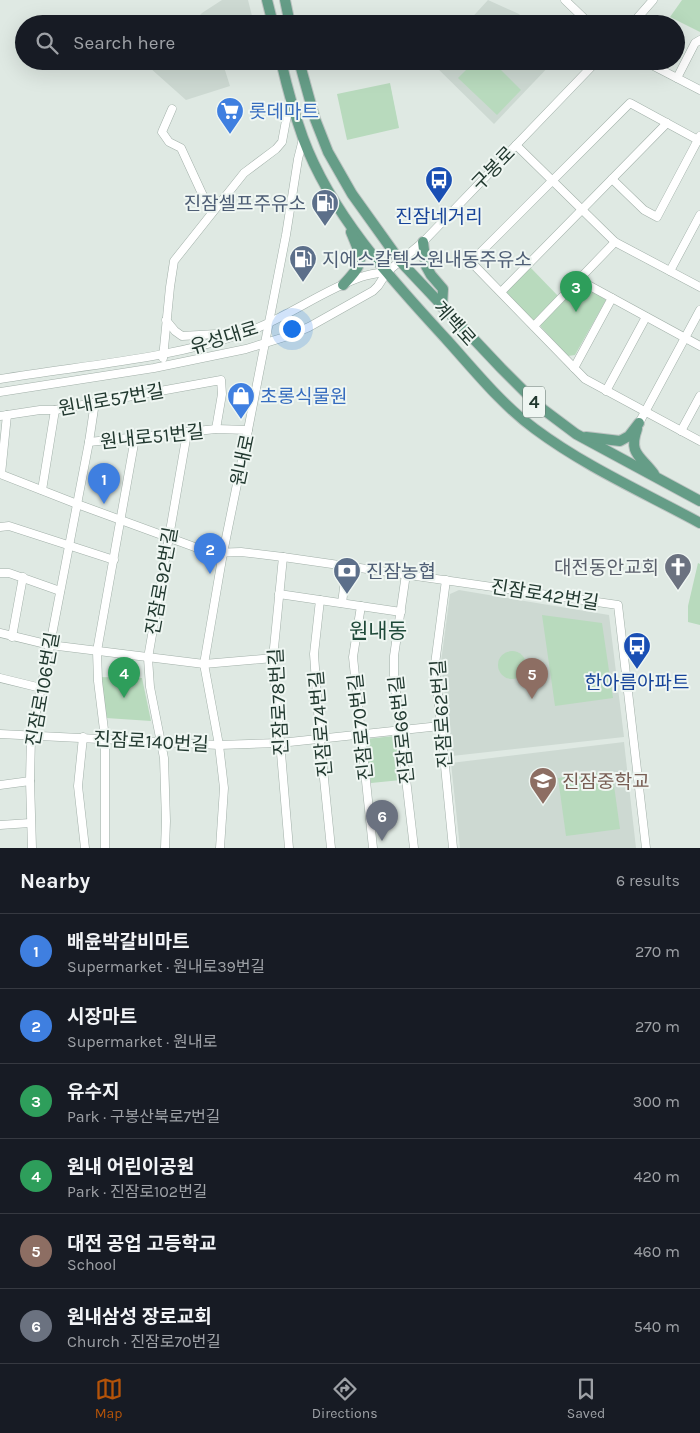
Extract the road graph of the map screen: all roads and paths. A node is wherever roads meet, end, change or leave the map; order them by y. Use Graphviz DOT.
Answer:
graph roads {
  1 [pos="267,0"];
  2 [pos="285,0"];
  3 [pos="565,0"];
  4 [pos="654,0"];
  5 [pos="271,15"];
  6 [pos="288,15"];
  7 [pos="581,15"];
  8 [pos="640,15"];
  9 [pos="700,40"];
  10 [pos="685,62"];
  11 [pos="284,70"];
  12 [pos="302,70"];
  13 [pos="587,70"];
  14 [pos="661,70"];
  15 [pos="681,70"];
  16 [pos="677,78"];
  17 [pos="700,90"];
  18 [pos="290,96"];
  19 [pos="172,109"];
  20 [pos="667,123"];
  21 [pos="303,138"];
  22 [pos="699,139"];
  23 [pos="516,145"];
  24 [pos="612,179"];
  25 [pos="553,180"];
  26 [pos="582,210"];
  27 [pos="211,213"];
  28 [pos="700,215"];
  29 [pos="347,222"];
  30 [pos="423,242"];
  31 [pos="615,242"];
  32 [pos="400,261"];
  33 [pos="387,272"];
  34 [pos="670,272"];
  35 [pos="578,280"];
  36 [pos="342,284"];
  37 [pos="700,288"];
  38 [pos="501,292"];
  39 [pos="612,298"];
  40 [pos="442,307"];
  41 [pos="700,310"];
  42 [pos="646,317"];
  43 [pos="166,320"];
  44 [pos="268,324"];
  45 [pos="534,326"];
  46 [pos="248,332"];
  47 [pos="685,338"];
  48 [pos="264,344"];
  49 [pos="700,346"];
  50 [pos="162,355"];
  51 [pos="164,366"];
  52 [pos="574,368"];
  53 [pos="0,378"];
  54 [pos="221,380"];
  55 [pos="606,391"];
  56 [pos="0,392"];
  57 [pos="700,396"];
  58 [pos="95,402"];
  59 [pos="55,410"];
  60 [pos="645,412"];
  61 [pos="4,416"];
  62 [pos="639,423"];
  63 [pos="216,429"];
  64 [pos="248,430"];
  65 [pos="681,431"];
  66 [pos="187,433"];
  67 [pos="576,434"];
  68 [pos="135,438"];
  69 [pos="700,441"];
  70 [pos="89,442"];
  71 [pos="0,474"];
  72 [pos="658,480"];
  73 [pos="42,490"];
  74 [pos="698,499"];
  75 [pos="77,504"];
  76 [pos="120,520"];
  77 [pos="700,523"];
  78 [pos="0,527"];
  79 [pos="168,538"];
  80 [pos="69,546"];
  81 [pos="223,553"];
  82 [pos="283,557"];
  83 [pos="114,560"];
  84 [pos="348,565"];
  85 [pos="0,573"];
  86 [pos="406,574"];
  87 [pos="24,577"];
  88 [pos="446,580"];
  89 [pos="60,591"];
  90 [pos="279,594"];
  91 [pos="320,600"];
  92 [pos="342,603"];
  93 [pos="362,606"];
  94 [pos="401,612"];
  95 [pos="0,633"];
  96 [pos="12,636"];
  97 [pos="50,645"];
  98 [pos="97,651"];
  99 [pos="148,658"];
  100 [pos="273,658"];
  101 [pos="204,664"];
  102 [pos="0,678"];
  103 [pos="42,688"];
  104 [pos="440,726"];
  105 [pos="400,731"];
  106 [pos="0,734"];
  107 [pos="361,734"];
  108 [pos="31,736"];
  109 [pos="83,737"];
  110 [pos="105,738"];
  111 [pos="320,738"];
  112 [pos="162,741"];
  113 [pos="280,743"];
  114 [pos="219,746"];
  115 [pos="30,781"];
  116 [pos="0,785"];
  117 [pos="30,823"];
  118 [pos="0,825"];
  119 [pos="32,848"];
  120 [pos="85,848"];
  121 [pos="105,848"];
  122 [pos="165,848"];
  123 [pos="220,848"];
  124 [pos="289,848"];
  125 [pos="331,848"];
  126 [pos="373,848"];
  127 [pos="414,848"];
  128 [pos="453,848"];
  129 [pos="646,848"];
  1 -- 5 [label="main road"];
  2 -- 6 [label="main road"];
  3 -- 7 [label="street"];
  4 -- 8 [label="street"];
  9 -- 10 [label="street"];
  11 -- 18 [label="main road, 계백로 / 4"];
  12 -- 32 [label="main road, 계백로 / 4"];
  13 -- 23 [label="street, 구봉로"];
  14 -- 16 [label="street"];
  15 -- 16 [label="street"];
  16 -- 17 [label="street"];
  18 -- 21 [label="main road, 계백로 / 4"];
  18 -- 27 [label="street, 유성대로"];
  19 -- 27 [label="street"];
  20 -- 22 [label="street"];
  20 -- 24 [label="street"];
  20 -- 25 [label="street"];
  21 -- 29 [label="main road, 계백로 / 4"];
  21 -- 44 [label="street, 원내로"];
  22 -- 24 [label="street"];
  23 -- 25 [label="street"];
  23 -- 30 [label="street, 구봉로"];
  24 -- 26 [label="street"];
  25 -- 26 [label="street"];
  25 -- 38 [label="street"];
  26 -- 31 [label="street"];
  26 -- 38 [label="street"];
  27 -- 43 [label="street, 유성대로"];
  28 -- 34 [label="street"];
  29 -- 33 [label="main road, 계백로 / 4"];
  29 -- 36 [label="main road"];
  30 -- 32 [label="street, 구봉로"];
  30 -- 40 [label="main road"];
  31 -- 34 [label="street"];
  31 -- 35 [label="street"];
  32 -- 33 [label="street, 구봉로"];
  32 -- 40 [label="main road, 계백로 / 4"];
  33 -- 36 [label="street, 유성대로"];
  33 -- 48 [label="street, 유성대로"];
  33 -- 77 [label="main road, 계백로 / 4"];
  34 -- 37 [label="street"];
  35 -- 39 [label="street"];
  35 -- 45 [label="street"];
  36 -- 44 [label="street, 유성대로"];
  38 -- 45 [label="street"];
  39 -- 42 [label="street"];
  39 -- 52 [label="street"];
  40 -- 67 [label="main road, 계백로 / 4"];
  41 -- 47 [label="street"];
  42 -- 47 [label="street"];
  42 -- 55 [label="street"];
  43 -- 46 [label="street"];
  43 -- 50 [label="street, 유성대로"];
  44 -- 46 [label="street, 유성대로"];
  44 -- 48 [label="street, 원내로"];
  45 -- 52 [label="street"];
  46 -- 50 [label="street, 유성대로"];
  47 -- 49 [label="street"];
  47 -- 60 [label="street"];
  48 -- 51 [label="street, 유성대로"];
  48 -- 64 [label="street, 원내로"];
  50 -- 51 [label="street, 유성대로"];
  50 -- 53 [label="street, 유성대로"];
  51 -- 56 [label="street, 유성대로"];
  52 -- 55 [label="street"];
  54 -- 58 [label="street, 원내로57번길"];
  54 -- 63 [label="street, 원내로51번길"];
  55 -- 60 [label="street"];
  57 -- 65 [label="street"];
  58 -- 59 [label="street, 원내로57번길"];
  58 -- 70 [label="street, 진잠로106번길"];
  59 -- 61 [label="street, 원내로57번길"];
  59 -- 73 [label="street"];
  60 -- 62 [label="street"];
  60 -- 65 [label="street"];
  61 -- 71 [label="street"];
  62 -- 67 [label="main road"];
  62 -- 72 [label="main road"];
  63 -- 64 [label="street, 원내로51번길"];
  63 -- 66 [label="street, 원내로51번길"];
  64 -- 81 [label="street, 원내로"];
  65 -- 69 [label="street"];
  66 -- 68 [label="street, 원내로51번길"];
  66 -- 79 [label="street, 진잠로92번길"];
  67 -- 72 [label="main road, 계백로 / 4"];
  68 -- 70 [label="street, 원내로51번길"];
  68 -- 76 [label="street"];
  70 -- 75 [label="street, 진잠로106번길"];
  71 -- 73 [label="street, 진잠로42번길"];
  72 -- 74 [label="main road, 계백로 / 4"];
  73 -- 75 [label="street, 진잠로42번길"];
  75 -- 76 [label="street, 진잠로42번길"];
  75 -- 80 [label="street, 진잠로106번길"];
  76 -- 79 [label="street, 진잠로42번길"];
  76 -- 83 [label="street"];
  78 -- 80 [label="street"];
  79 -- 81 [label="street, 진잠로42번길"];
  79 -- 99 [label="street, 진잠로92번길"];
  80 -- 83 [label="street"];
  80 -- 89 [label="street, 진잠로106번길"];
  81 -- 82 [label="street, 진잠로42번길"];
  81 -- 101 [label="street, 원내로"];
  82 -- 84 [label="street, 진잠로42번길"];
  82 -- 90 [label="street, 진잠로78번길"];
  83 -- 98 [label="street"];
  84 -- 86 [label="street, 진잠로42번길"];
  84 -- 92 [label="street"];
  85 -- 87 [label="street"];
  86 -- 88 [label="street, 진잠로42번길"];
  86 -- 94 [label="street, 진잠로66번길"];
  87 -- 89 [label="street"];
  87 -- 96 [label="street"];
  88 -- 104 [label="street, 진잠로62번길"];
  88 -- 129 [label="street, 진잠로42번길"];
  89 -- 97 [label="street, 진잠로106번길"];
  90 -- 91 [label="street"];
  90 -- 100 [label="street, 진잠로78번길"];
  91 -- 92 [label="street"];
  91 -- 111 [label="street, 진잠로74번길"];
  92 -- 93 [label="street"];
  93 -- 94 [label="street"];
  93 -- 107 [label="street, 진잠로70번길"];
  94 -- 105 [label="street, 진잠로66번길"];
  95 -- 96 [label="street"];
  96 -- 97 [label="street"];
  97 -- 98 [label="street"];
  97 -- 103 [label="street, 진잠로106번길"];
  98 -- 99 [label="street"];
  98 -- 110 [label="street"];
  99 -- 101 [label="street"];
  99 -- 112 [label="street, 진잠로92번길"];
  100 -- 101 [label="street"];
  100 -- 113 [label="street, 진잠로78번길"];
  101 -- 114 [label="street, 원내로"];
  102 -- 103 [label="street"];
  103 -- 108 [label="street, 진잠로106번길"];
  104 -- 105 [label="street"];
  104 -- 128 [label="street, 진잠로62번길"];
  105 -- 107 [label="street"];
  105 -- 127 [label="street, 진잠로66번길"];
  106 -- 108 [label="street, 진잠로140번길"];
  107 -- 111 [label="street"];
  107 -- 126 [label="street, 진잠로70번길"];
  108 -- 109 [label="street, 진잠로140번길"];
  108 -- 115 [label="street, 진잠로106번길"];
  109 -- 110 [label="street, 진잠로140번길"];
  109 -- 120 [label="street, 진잠로140번길"];
  110 -- 112 [label="street, 진잠로140번길"];
  110 -- 121 [label="street"];
  111 -- 113 [label="street"];
  111 -- 125 [label="street, 진잠로74번길"];
  112 -- 114 [label="street, 진잠로140번길"];
  112 -- 122 [label="street, 진잠로92번길"];
  113 -- 114 [label="street"];
  113 -- 124 [label="street, 진잠로78번길"];
  114 -- 123 [label="street, 원내로"];
  115 -- 116 [label="street"];
  115 -- 117 [label="street, 진잠로106번길"];
  117 -- 118 [label="street"];
  117 -- 119 [label="street, 진잠로106번길"];
}
